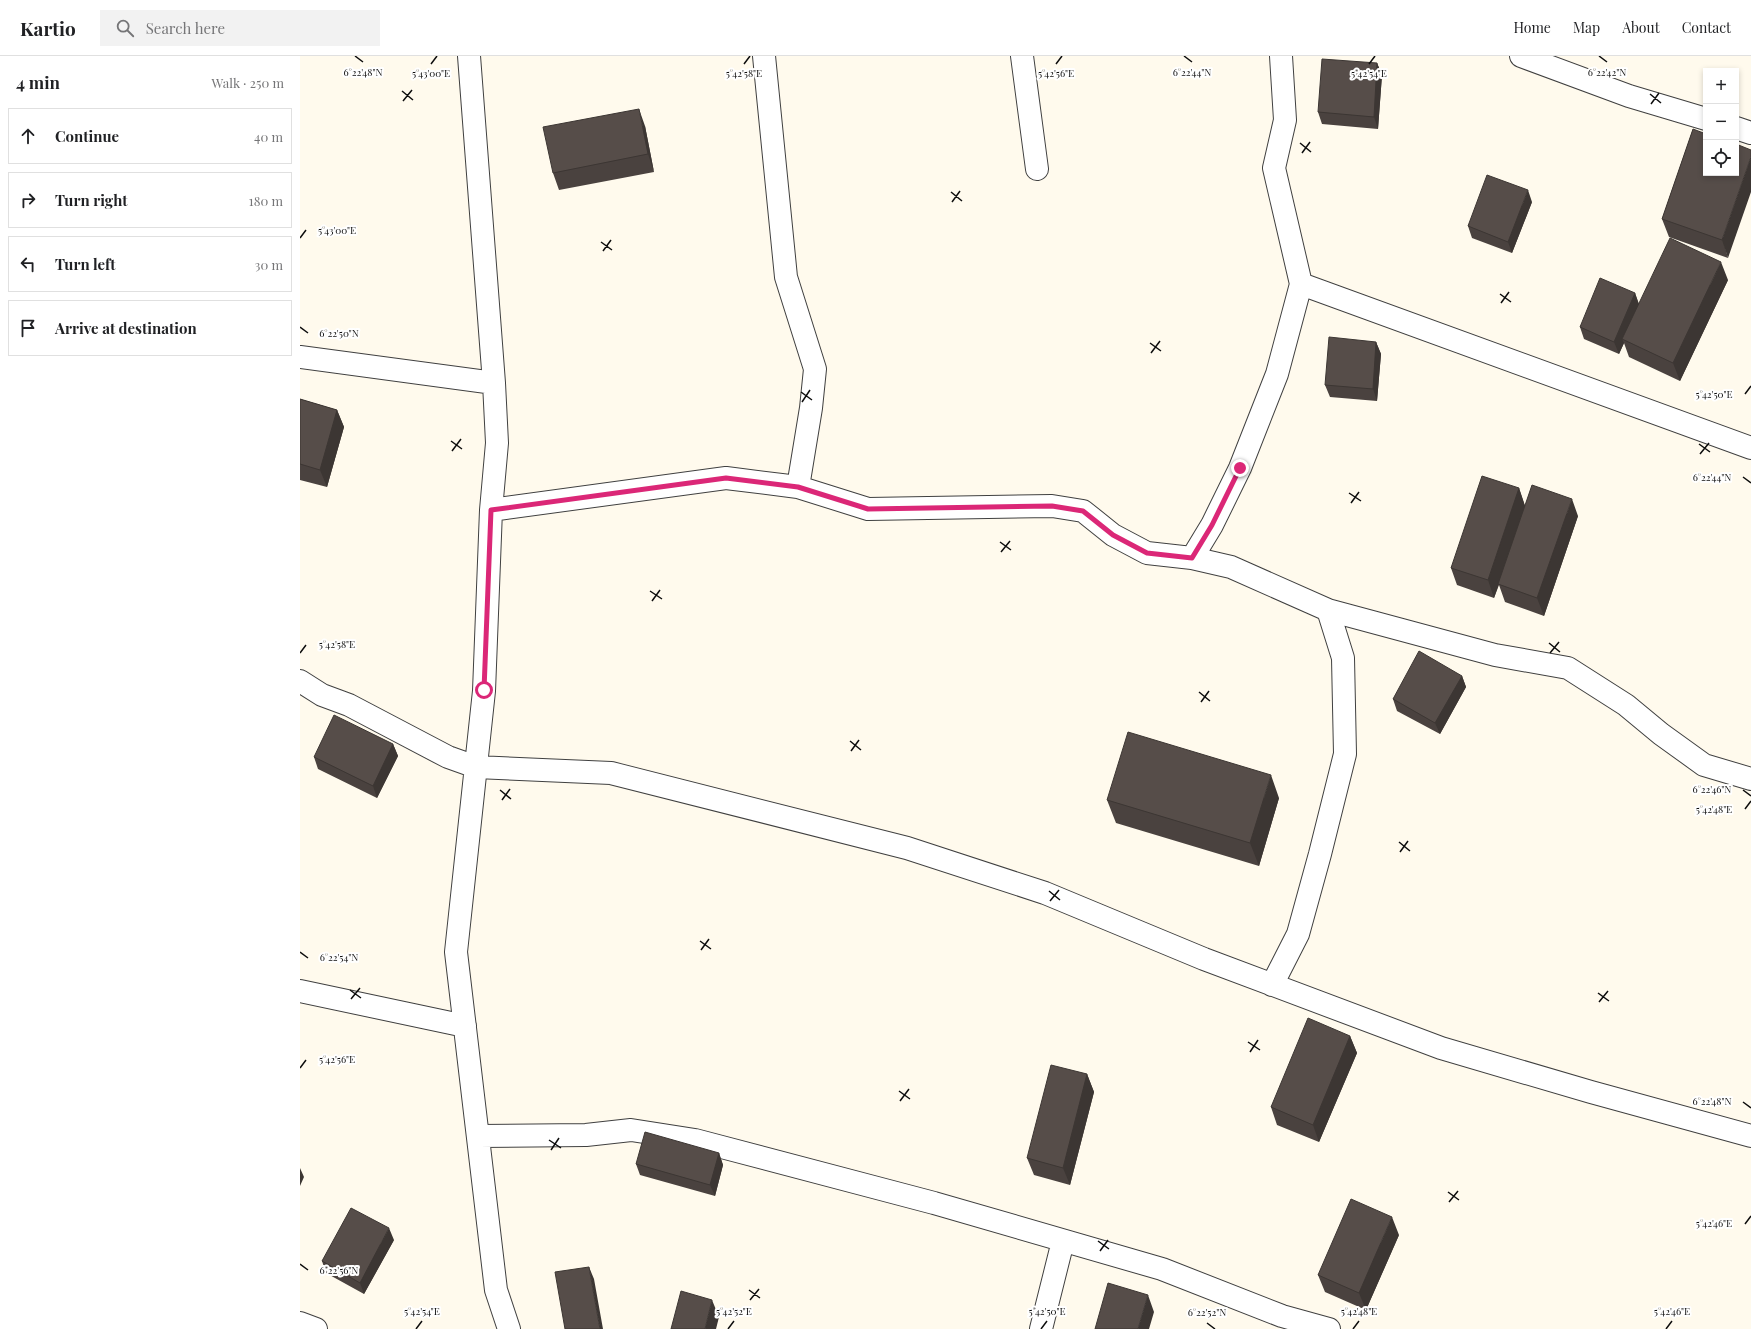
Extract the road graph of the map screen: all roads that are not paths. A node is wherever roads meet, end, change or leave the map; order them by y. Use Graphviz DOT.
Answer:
graph roads {
  1 [pos="469,56"];
  2 [pos="764,56"];
  3 [pos="1022,56"];
  4 [pos="1281,56"];
  5 [pos="1521,56"];
  6 [pos="1703,118"];
  7 [pos="1739,129"];
  8 [pos="1751,133"];
  9 [pos="1037,169"];
  10 [pos="1300,284"];
  11 [pos="300,357"];
  12 [pos="494,383"];
  13 [pos="1751,448"];
  14 [pos="798,487"];
  15 [pos="491,510"];
  16 [pos="1192,558"];
  17 [pos="1328,610"];
  18 [pos="300,681"];
  19 [pos="476,767"];
  20 [pos="1751,779"];
  21 [pos="1272,985"];
  22 [pos="300,991"];
  23 [pos="465,1026"];
  24 [pos="478,1136"];
  25 [pos="1751,1136"];
  26 [pos="1063,1241"];
  27 [pos="300,1324"];
  28 [pos="316,1329"];
  29 [pos="509,1329"];
  30 [pos="1040,1329"];
  31 [pos="1329,1329"];
  1 -- 12 [label="street"];
  2 -- 14 [label="street"];
  3 -- 9 [label="street"];
  4 -- 10 [label="street"];
  5 -- 6 [label="street"];
  7 -- 8 [label="street"];
  10 -- 13 [label="street"];
  10 -- 16 [label="street"];
  11 -- 12 [label="street"];
  12 -- 15 [label="street"];
  14 -- 15 [label="street"];
  14 -- 16 [label="street"];
  15 -- 19 [label="street"];
  16 -- 17 [label="street"];
  17 -- 20 [label="street"];
  17 -- 21 [label="street"];
  18 -- 19 [label="street"];
  19 -- 21 [label="street"];
  19 -- 23 [label="street"];
  21 -- 25 [label="street"];
  22 -- 23 [label="street"];
  23 -- 24 [label="street"];
  24 -- 26 [label="street"];
  24 -- 29 [label="street"];
  26 -- 30 [label="street"];
  26 -- 31 [label="street"];
  27 -- 28 [label="street"];
}
